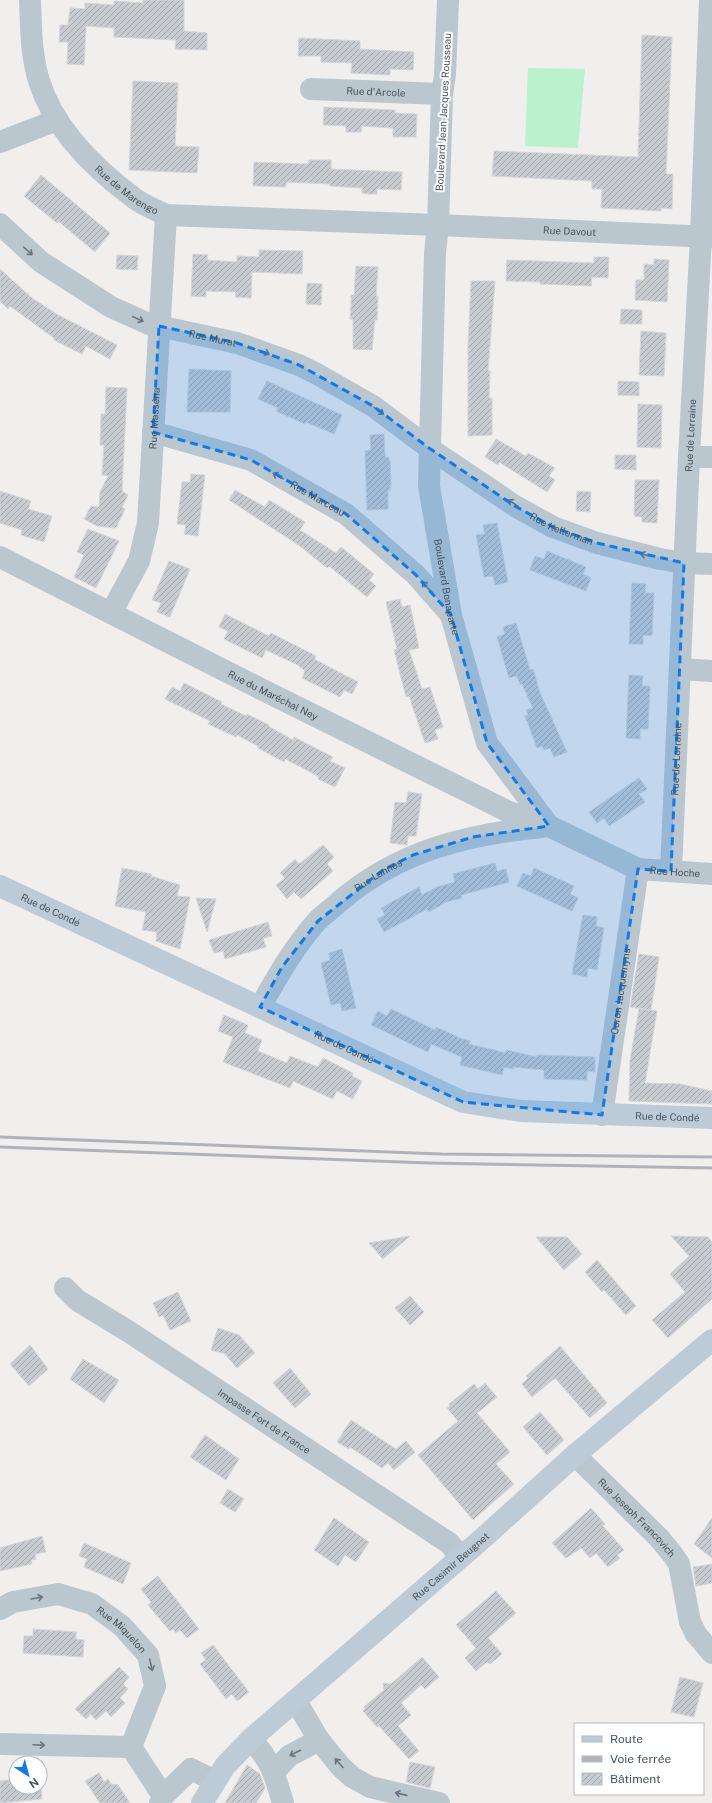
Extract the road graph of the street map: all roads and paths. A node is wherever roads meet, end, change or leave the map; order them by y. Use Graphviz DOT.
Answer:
graph roads {
  1 [pos="30,0"];
  2 [pos="448,0"];
  3 [pos="711,4"];
  4 [pos="311,89"];
  5 [pos="442,94"];
  6 [pos="57,120"];
  7 [pos="0,142"];
  8 [pos="166,215"];
  9 [pos="0,224"];
  10 [pos="438,225"];
  11 [pos="706,237"];
  12 [pos="159,326"];
  13 [pos="703,349"];
  14 [pos="153,432"];
  15 [pos="429,448"];
  16 [pos="689,457"];
  17 [pos="712,458"];
  18 [pos="0,557"];
  19 [pos="684,562"];
  20 [pos="712,564"];
  21 [pos="111,613"];
  22 [pos="451,616"];
  23 [pos="680,669"];
  24 [pos="712,671"];
  25 [pos="549,826"];
  26 [pos="638,869"];
  27 [pos="671,871"];
  28 [pos="712,874"];
  29 [pos="0,886"];
  30 [pos="260,1007"];
  31 [pos="602,1114"];
  32 [pos="712,1118"];
  33 [pos="65,1288"];
  34 [pos="712,1340"];
  35 [pos="575,1455"];
  36 [pos="461,1557"];
  37 [pos="0,1609"];
  38 [pos="712,1653"];
  39 [pos="296,1701"];
  40 [pos="251,1739"];
  41 [pos="319,1740"];
  42 [pos="0,1744"];
  43 [pos="131,1748"];
  44 [pos="274,1772"];
  45 [pos="215,1781"];
  46 [pos="162,1800"];
  47 [pos="202,1803"];
  48 [pos="283,1803"];
  49 [pos="439,1803"];
  1 -- 6 [label="street, Rue de Marengo"];
  2 -- 5 [label="street, Boulevard Jean-Jacques Rousseau"];
  3 -- 11 [label="street, Rue de Lorraine"];
  4 -- 5 [label="street, Rue d'Arcole"];
  5 -- 10 [label="street, Boulevard Jean-Jacques Rousseau"];
  6 -- 7 [label="street"];
  6 -- 8 [label="street, Rue de Marengo"];
  8 -- 10 [label="street, Rue de Marengo"];
  8 -- 12 [label="street, Rue Masséna"];
  9 -- 12 [label="street, Rue Murat, one-way"];
  10 -- 11 [label="street, Rue Davout"];
  10 -- 15 [label="street, Boulevard Bonaparte"];
  11 -- 13 [label="street, Rue de Lorraine"];
  12 -- 14 [label="street, Rue Masséna"];
  12 -- 15 [label="street, Rue Murat, one-way"];
  13 -- 16 [label="street, Rue de Lorraine"];
  14 -- 21 [label="street, Rue Masséna"];
  22 -- 14 [label="street, Rue Marceau, one-way"];
  19 -- 15 [label="street, Rue Kellerman, one-way"];
  15 -- 22 [label="street, Boulevard Bonaparte"];
  16 -- 17 [label="street"];
  16 -- 19 [label="street, Rue de Lorraine"];
  18 -- 21 [label="street, Rue du Maréchal Ney"];
  19 -- 20 [label="street, Rue Kellerman"];
  19 -- 23 [label="street, Rue de Lorraine"];
  21 -- 25 [label="street, Rue du Maréchal Ney"];
  22 -- 25 [label="street, Boulevard Bonaparte"];
  23 -- 24 [label="street"];
  23 -- 27 [label="street, Rue de Lorraine"];
  25 -- 26 [label="street, Boulevard Bonaparte"];
  25 -- 30 [label="street, Rue Lannes"];
  26 -- 27 [label="street, Rue Hoche"];
  26 -- 31 [label="street, Coron Jacquemyns"];
  27 -- 28 [label="street, Rue Hoche"];
  29 -- 30 [label="main road, Rue de Condé"];
  30 -- 31 [label="main road, Rue de Condé"];
  31 -- 32 [label="main road, Rue de Condé"];
  33 -- 36 [label="street, Impasse Fort de France"];
  34 -- 35 [label="main road, Rue Casimir Beugnet"];
  35 -- 36 [label="main road, Rue Casimir Beugnet"];
  35 -- 38 [label="street, Rue Joseph Francovich"];
  36 -- 39 [label="main road, Rue Casimir Beugnet"];
  37 -- 43 [label="street, Rue Miquelon, one-way"];
  39 -- 40 [label="main road, Rue Casimir Beugnet"];
  39 -- 41 [label="street"];
  40 -- 44 [label="street"];
  40 -- 45 [label="main road, Rue Casimir Beugnet"];
  41 -- 44 [label="street, one-way"];
  49 -- 41 [label="street, one-way"];
  42 -- 43 [label="street, one-way"];
  43 -- 46 [label="street"];
  44 -- 48 [label="street"];
  45 -- 46 [label="street"];
  45 -- 47 [label="main road, Rue Casimir Beugnet"];
}
